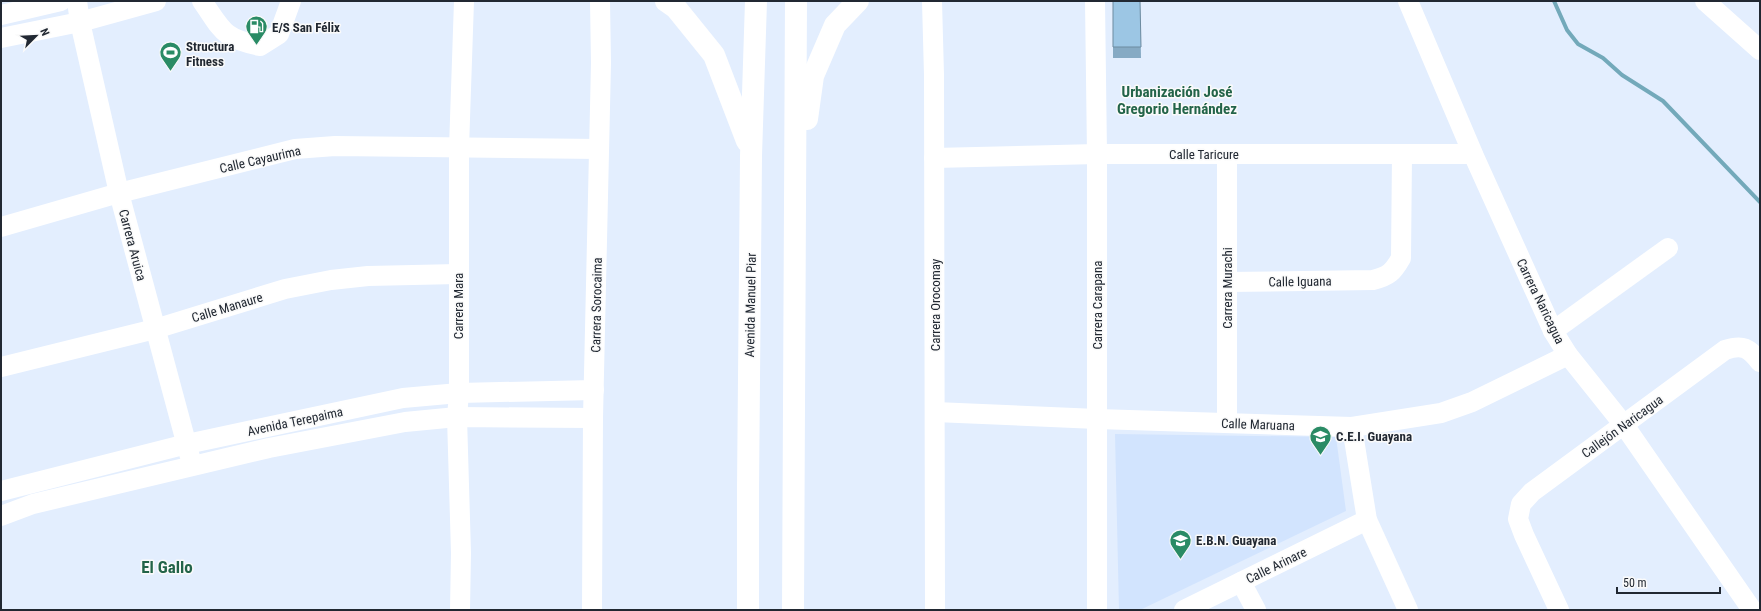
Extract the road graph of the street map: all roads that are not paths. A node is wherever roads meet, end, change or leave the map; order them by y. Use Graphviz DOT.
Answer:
graph roads {
  1 [pos="61,1"];
  2 [pos="76,1"];
  3 [pos="156,1"];
  4 [pos="202,1"];
  5 [pos="291,1"];
  6 [pos="464,1"];
  7 [pos="600,1"];
  8 [pos="666,1"];
  9 [pos="756,1"];
  10 [pos="796,1"];
  11 [pos="858,1"];
  12 [pos="932,1"];
  13 [pos="1095,1"];
  14 [pos="1408,1"];
  15 [pos="1705,1"];
  16 [pos="1,14"];
  17 [pos="80,22"];
  18 [pos="1,38"];
  19 [pos="1760,50"];
  20 [pos="459,148"];
  21 [pos="599,149"];
  22 [pos="1097,154"];
  23 [pos="1227,154"];
  24 [pos="1402,154"];
  25 [pos="1473,154"];
  26 [pos="751,156"];
  27 [pos="934,158"];
  28 [pos="795,181"];
  29 [pos="119,193"];
  30 [pos="1,227"];
  31 [pos="1668,248"];
  32 [pos="458,274"];
  33 [pos="1227,282"];
  34 [pos="156,329"];
  35 [pos="1553,331"];
  36 [pos="1568,355"];
  37 [pos="1757,358"];
  38 [pos="1,367"];
  39 [pos="594,390"];
  40 [pos="459,393"];
  41 [pos="935,412"];
  42 [pos="457,417"];
  43 [pos="593,418"];
  44 [pos="1097,419"];
  45 [pos="1227,423"];
  46 [pos="1624,425"];
  47 [pos="1352,427"];
  48 [pos="188,444"];
  49 [pos="192,466"];
  50 [pos="1,491"];
  51 [pos="1,516"];
  52 [pos="1368,520"];
  53 [pos="1241,582"];
  54 [pos="460,610"];
  55 [pos="592,610"];
  56 [pos="748,610"];
  57 [pos="793,610"];
  58 [pos="935,610"];
  59 [pos="1097,610"];
  60 [pos="1184,610"];
  61 [pos="1256,610"];
  62 [pos="1408,610"];
  63 [pos="1559,610"];
  64 [pos="1752,610"];
  1 -- 16 [label="street"];
  2 -- 17 [label="street, Carrera Aruica"];
  3 -- 17 [label="street"];
  4 -- 5 [label="street"];
  6 -- 20 [label="street, Carrera Mara"];
  7 -- 21 [label="street, Carrera Sorocaima"];
  8 -- 26 [label="highway"];
  9 -- 26 [label="highway, Avenida Manuel Piar"];
  10 -- 28 [label="highway"];
  11 -- 28 [label="highway"];
  12 -- 27 [label="street, Carrera Orocomay"];
  13 -- 22 [label="street, Carrera Carapana"];
  14 -- 25 [label="street, Carrera Naricagua"];
  15 -- 19 [label="street"];
  17 -- 18 [label="street"];
  17 -- 29 [label="street, Carrera Aruica"];
  20 -- 21 [label="street, Calle Cayaurima"];
  20 -- 29 [label="street, Calle Cayaurima"];
  20 -- 32 [label="street, Carrera Mara"];
  21 -- 39 [label="street, Carrera Sorocaima"];
  22 -- 23 [label="street, Calle Taricure"];
  22 -- 27 [label="street, Calle Taricure"];
  22 -- 44 [label="street, Carrera Carapana"];
  23 -- 24 [label="street, Calle Taricure"];
  23 -- 33 [label="street, Carrera Murachi"];
  24 -- 25 [label="street, Calle Taricure"];
  24 -- 33 [label="street, Calle Iguana"];
  25 -- 35 [label="street, Carrera Naricagua"];
  26 -- 56 [label="highway, Avenida Manuel Piar"];
  27 -- 41 [label="street, Carrera Orocomay"];
  28 -- 57 [label="highway"];
  29 -- 30 [label="street, Calle Cayaurima"];
  29 -- 34 [label="street, Carrera Aruica"];
  31 -- 35 [label="street"];
  32 -- 34 [label="street, Calle Manaure"];
  32 -- 40 [label="street, Carrera Mara"];
  33 -- 45 [label="street, Carrera Murachi"];
  34 -- 38 [label="street, Calle Manaure"];
  34 -- 48 [label="street, Carrera Aruica"];
  35 -- 36 [label="street, Carrera Naricagua"];
  36 -- 46 [label="street, Carrera Naricagua"];
  36 -- 47 [label="street, Calle Maruana"];
  37 -- 46 [label="street, Callejón Naricagua"];
  39 -- 40 [label="street, Avenida Terepaima"];
  39 -- 43 [label="street, Carrera Sorocaima"];
  40 -- 42 [label="street, Carrera Mara"];
  40 -- 48 [label="street, Avenida Terepaima"];
  41 -- 44 [label="street, Calle Maruana"];
  41 -- 58 [label="street, Carrera Orocomay"];
  42 -- 43 [label="street, Avenida Terepaima"];
  42 -- 49 [label="street, Avenida Terepaima"];
  42 -- 54 [label="street, Carrera Mara"];
  43 -- 55 [label="street, Carrera Sorocaima"];
  44 -- 45 [label="street, Calle Maruana"];
  44 -- 59 [label="street, Carrera Carapana"];
  45 -- 47 [label="street, Calle Maruana"];
  46 -- 63 [label="street, Callejón Naricagua"];
  46 -- 64 [label="street, Carrera Naricagua"];
  47 -- 52 [label="street"];
  48 -- 49 [label="street, Carrera Aruica"];
  48 -- 50 [label="street, Avenida Terepaima"];
  49 -- 51 [label="street, Avenida Terepaima"];
  52 -- 53 [label="street, Calle Arinare"];
  52 -- 62 [label="street"];
  53 -- 60 [label="street, Calle Arinare"];
  53 -- 61 [label="street"];
}
